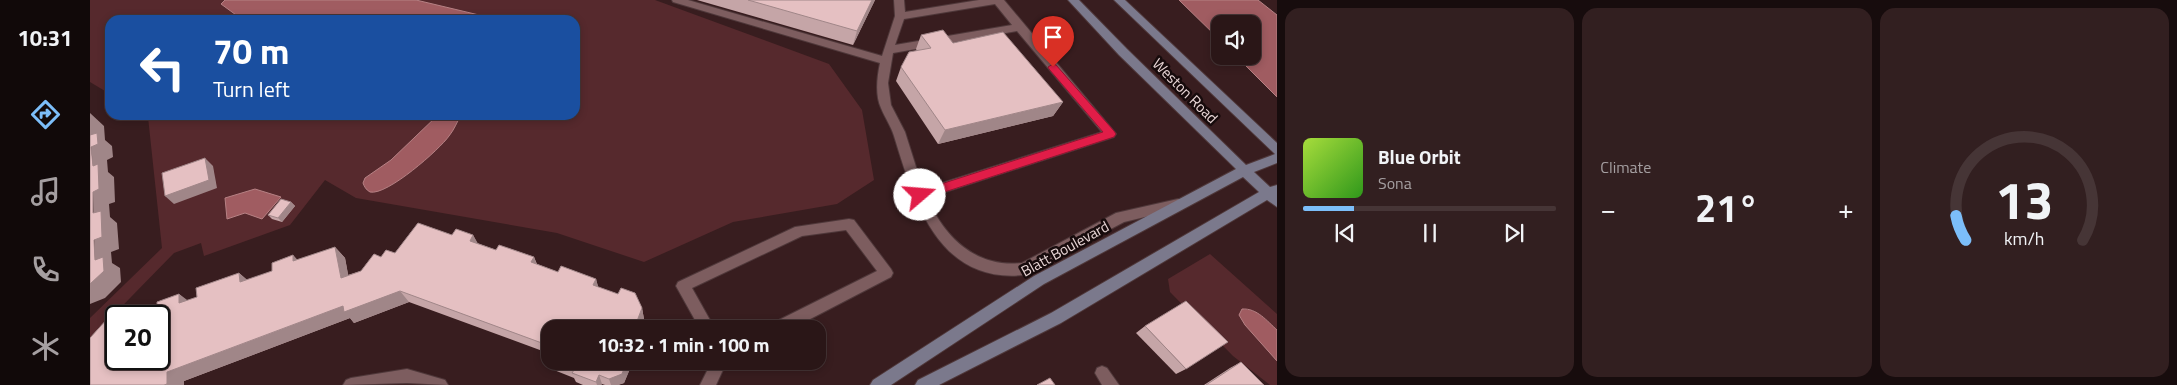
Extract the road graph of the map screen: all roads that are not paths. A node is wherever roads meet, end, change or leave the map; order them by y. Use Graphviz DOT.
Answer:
graph roads {
  1 [pos="677,0"];
  2 [pos="899,0"];
  3 [pos="997,0"];
  4 [pos="1073,0"];
  5 [pos="1119,0"];
  6 [pos="900,16"];
  7 [pos="1018,27"];
  8 [pos="888,50"];
  9 [pos="886,62"];
  10 [pos="1277,150"];
  11 [pos="1277,158"];
  12 [pos="1243,171"];
  13 [pos="920,195"];
  14 [pos="1274,195"];
  15 [pos="1183,203"];
  16 [pos="703,320"];
  17 [pos="794,320"];
  18 [pos="716,370"];
  19 [pos="372,383"];
  20 [pos="352,385"];
  21 [pos="440,385"];
  22 [pos="708,385"];
  23 [pos="878,385"];
  24 [pos="923,385"];
  1 -- 9 [label="street"];
  2 -- 6 [label="street"];
  3 -- 6 [label="street"];
  3 -- 7 [label="street"];
  4 -- 12 [label="street, Weston Road"];
  5 -- 10 [label="street, Weston Road"];
  6 -- 8 [label="street"];
  7 -- 8 [label="street"];
  7 -- 13 [label="street"];
  8 -- 9 [label="street"];
  9 -- 13 [label="street"];
  11 -- 12 [label="street, Blatt Boulevard"];
  12 -- 14 [label="street, Weston Road"];
  12 -- 15 [label="street, Blatt Boulevard"];
  13 -- 15 [label="street"];
  14 -- 24 [label="street"];
  15 -- 23 [label="street, Blatt Boulevard"];
  16 -- 17 [label="street"];
  18 -- 22 [label="street"];
  19 -- 20 [label="street"];
  19 -- 21 [label="street"];
}
